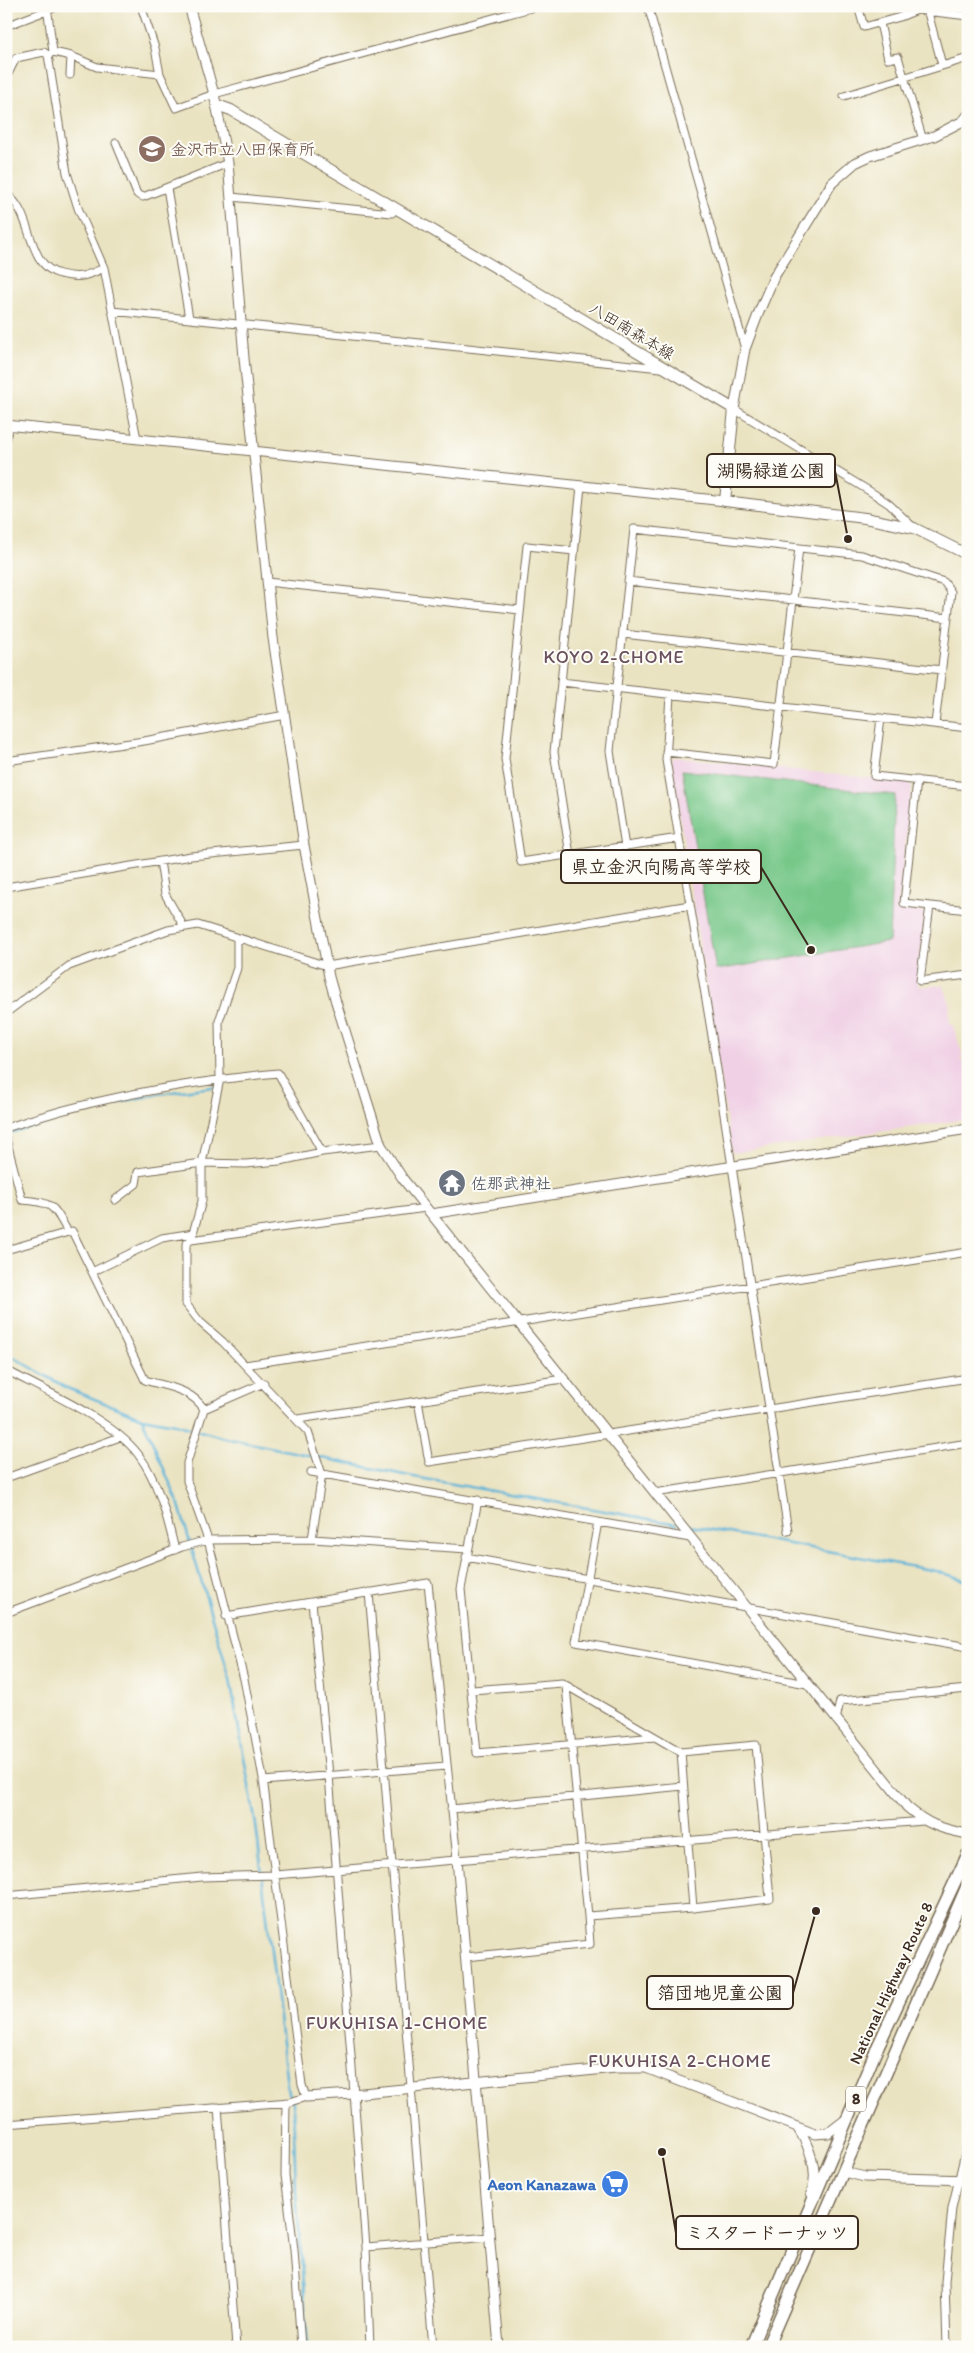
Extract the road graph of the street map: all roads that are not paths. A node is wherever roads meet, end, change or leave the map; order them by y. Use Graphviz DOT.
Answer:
graph roads {
  1 [pos="59,6"];
  2 [pos="142,6"];
  3 [pos="189,6"];
  4 [pos="538,6"];
  5 [pos="648,6"];
  6 [pos="858,6"];
  7 [pos="47,8"];
  8 [pos="927,8"];
  9 [pos="968,16"];
  10 [pos="880,23"];
  11 [pos="6,26"];
  12 [pos="51,54"];
  13 [pos="72,56"];
  14 [pos="968,58"];
  15 [pos="942,65"];
  16 [pos="160,74"];
  17 [pos="70,75"];
  18 [pos="904,77"];
  19 [pos="6,78"];
  20 [pos="214,94"];
  21 [pos="844,96"];
  22 [pos="217,105"];
  23 [pos="968,115"];
  24 [pos="923,140"];
  25 [pos="116,143"];
  26 [pos="228,163"];
  27 [pos="167,188"];
  28 [pos="6,194"];
  29 [pos="231,197"];
  30 [pos="10,200"];
  31 [pos="396,208"];
  32 [pos="104,268"];
  33 [pos="112,311"];
  34 [pos="189,318"];
  35 [pos="242,324"];
  36 [pos="745,349"];
  37 [pos="666,368"];
  38 [pos="734,409"];
  39 [pos="7,424"];
  40 [pos="6,439"];
  41 [pos="137,439"];
  42 [pos="256,452"];
  43 [pos="581,486"];
  44 [pos="725,502"];
  45 [pos="914,528"];
  46 [pos="799,548"];
  47 [pos="574,551"];
  48 [pos="968,555"];
  49 [pos="628,581"];
  50 [pos="267,582"];
  51 [pos="793,600"];
  52 [pos="520,610"];
  53 [pos="948,618"];
  54 [pos="623,634"];
  55 [pos="787,653"];
  56 [pos="942,670"];
  57 [pos="561,682"];
  58 [pos="617,689"];
  59 [pos="670,695"];
  60 [pos="780,707"];
  61 [pos="285,715"];
  62 [pos="880,718"];
  63 [pos="935,724"];
  64 [pos="968,728"];
  65 [pos="666,752"];
  66 [pos="6,761"];
  67 [pos="918,780"];
  68 [pos="968,786"];
  69 [pos="680,838"];
  70 [pos="304,845"];
  71 [pos="625,847"];
  72 [pos="570,855"];
  73 [pos="160,861"];
  74 [pos="6,887"];
  75 [pos="690,905"];
  76 [pos="930,906"];
  77 [pos="968,910"];
  78 [pos="184,927"];
  79 [pos="237,938"];
  80 [pos="327,966"];
  81 [pos="968,975"];
  82 [pos="6,1013"];
  83 [pos="220,1079"];
  84 [pos="6,1128"];
  85 [pos="968,1129"];
  86 [pos="6,1140"];
  87 [pos="381,1145"];
  88 [pos="322,1152"];
  89 [pos="202,1163"];
  90 [pos="732,1166"];
  91 [pos="114,1200"];
  92 [pos="429,1211"];
  93 [pos="68,1232"];
  94 [pos="192,1236"];
  95 [pos="6,1250"];
  96 [pos="968,1252"];
  97 [pos="92,1272"];
  98 [pos="750,1286"];
  99 [pos="517,1321"];
  100 [pos="245,1365"];
  101 [pos="6,1370"];
  102 [pos="968,1378"];
  103 [pos="564,1379"];
  104 [pos="264,1383"];
  105 [pos="418,1401"];
  106 [pos="769,1410"];
  107 [pos="203,1411"];
  108 [pos="298,1419"];
  109 [pos="608,1435"];
  110 [pos="120,1437"];
  111 [pos="968,1443"];
  112 [pos="311,1472"];
  113 [pos="321,1472"];
  114 [pos="779,1474"];
  115 [pos="6,1478"];
  116 [pos="655,1493"];
  117 [pos="478,1500"];
  118 [pos="598,1522"];
  119 [pos="788,1531"];
  120 [pos="689,1537"];
  121 [pos="312,1539"];
  122 [pos="206,1541"];
  123 [pos="179,1548"];
  124 [pos="468,1549"];
  125 [pos="466,1557"];
  126 [pos="586,1579"];
  127 [pos="369,1592"];
  128 [pos="312,1602"];
  129 [pos="746,1607"];
  130 [pos="6,1614"];
  131 [pos="226,1616"];
  132 [pos="968,1647"];
  133 [pos="807,1684"];
  134 [pos="566,1686"];
  135 [pos="968,1689"];
  136 [pos="472,1690"];
  137 [pos="836,1720"];
  138 [pos="655,1737"];
  139 [pos="571,1744"];
  140 [pos="681,1752"];
  141 [pos="446,1766"];
  142 [pos="384,1771"];
  143 [pos="329,1775"];
  144 [pos="263,1781"];
  145 [pos="683,1786"];
  146 [pos="576,1797"];
  147 [pos="451,1809"];
  148 [pos="923,1821"];
  149 [pos="764,1833"];
  150 [pos="968,1834"];
  151 [pos="687,1840"];
  152 [pos="581,1849"];
  153 [pos="968,1854"];
  154 [pos="457,1859"];
  155 [pos="393,1864"];
  156 [pos="336,1869"];
  157 [pos="273,1875"];
  158 [pos="968,1884"];
  159 [pos="6,1896"];
  160 [pos="693,1908"];
  161 [pos="588,1916"];
  162 [pos="466,1956"];
  163 [pos="478,2082"];
  164 [pos="411,2089"];
  165 [pos="353,2094"];
  166 [pos="303,2097"];
  167 [pos="288,2102"];
  168 [pos="218,2107"];
  169 [pos="849,2116"];
  170 [pos="6,2124"];
  171 [pos="797,2127"];
  172 [pos="968,2140"];
  173 [pos="843,2172"];
  174 [pos="963,2180"];
  175 [pos="490,2237"];
  176 [pos="424,2242"];
  177 [pos="366,2247"];
  178 [pos="775,2290"];
  179 [pos="236,2347"];
  180 [pos="301,2347"];
  181 [pos="370,2347"];
  182 [pos="433,2347"];
  183 [pos="499,2347"];
  184 [pos="751,2347"];
  185 [pos="767,2347"];
  186 [pos="947,2347"];
  1 -- 7 [label="street"];
  2 -- 16 [label="street"];
  3 -- 20 [label="street"];
  4 -- 20 [label="street"];
  5 -- 36 [label="street"];
  6 -- 10 [label="street"];
  7 -- 11 [label="street"];
  7 -- 12 [label="street"];
  8 -- 9 [label="street"];
  8 -- 10 [label="street"];
  8 -- 15 [label="street"];
  10 -- 18 [label="street"];
  12 -- 13 [label="street"];
  12 -- 19 [label="street"];
  12 -- 32 [label="street"];
  13 -- 16 [label="street"];
  13 -- 17 [label="street"];
  14 -- 15 [label="street"];
  15 -- 18 [label="street"];
  16 -- 20 [label="street"];
  18 -- 21 [label="street"];
  18 -- 24 [label="street"];
  20 -- 22 [label="street"];
  22 -- 26 [label="street"];
  22 -- 31 [label="main road, 八田南森本線"];
  23 -- 24 [label="street"];
  24 -- 36 [label="street"];
  25 -- 27 [label="street"];
  26 -- 27 [label="street"];
  26 -- 29 [label="street"];
  27 -- 34 [label="street"];
  28 -- 30 [label="street"];
  29 -- 31 [label="street"];
  29 -- 35 [label="street"];
  30 -- 32 [label="street"];
  31 -- 37 [label="main road, 八田南森本線"];
  32 -- 33 [label="street"];
  33 -- 34 [label="street"];
  33 -- 41 [label="street"];
  34 -- 35 [label="street"];
  35 -- 37 [label="street"];
  35 -- 42 [label="street"];
  36 -- 38 [label="street"];
  37 -- 38 [label="main road, 八田南森本線"];
  38 -- 44 [label="main road"];
  38 -- 45 [label="street"];
  39 -- 40 [label="street"];
  39 -- 41 [label="street"];
  41 -- 42 [label="street"];
  42 -- 43 [label="street"];
  42 -- 50 [label="street"];
  43 -- 44 [label="street"];
  43 -- 47 [label="street"];
  44 -- 45 [label="main road"];
  45 -- 48 [label="main road"];
  46 -- 49 [label="street"];
  46 -- 51 [label="street"];
  46 -- 53 [label="street"];
  47 -- 52 [label="street"];
  47 -- 57 [label="street"];
  49 -- 51 [label="street"];
  49 -- 54 [label="street"];
  50 -- 52 [label="street"];
  50 -- 61 [label="street"];
  51 -- 53 [label="street"];
  51 -- 55 [label="street"];
  52 -- 72 [label="street"];
  53 -- 56 [label="street"];
  54 -- 55 [label="street"];
  54 -- 58 [label="street"];
  55 -- 56 [label="street"];
  55 -- 60 [label="street"];
  56 -- 63 [label="street"];
  57 -- 58 [label="street"];
  57 -- 72 [label="street"];
  58 -- 59 [label="street"];
  58 -- 71 [label="street"];
  59 -- 60 [label="street"];
  59 -- 65 [label="street"];
  60 -- 62 [label="street"];
  60 -- 65 [label="street"];
  61 -- 66 [label="street"];
  61 -- 70 [label="street"];
  62 -- 63 [label="street"];
  62 -- 67 [label="street"];
  63 -- 64 [label="street"];
  65 -- 69 [label="street"];
  67 -- 68 [label="street"];
  67 -- 76 [label="street"];
  69 -- 71 [label="street"];
  69 -- 75 [label="street"];
  70 -- 73 [label="street"];
  70 -- 80 [label="street"];
  71 -- 72 [label="street"];
  73 -- 74 [label="street"];
  73 -- 78 [label="street"];
  75 -- 80 [label="street"];
  75 -- 90 [label="street"];
  76 -- 77 [label="street"];
  76 -- 81 [label="street"];
  78 -- 79 [label="street"];
  78 -- 82 [label="street"];
  79 -- 80 [label="street"];
  79 -- 83 [label="street"];
  80 -- 87 [label="street"];
  83 -- 84 [label="street"];
  83 -- 88 [label="street"];
  83 -- 89 [label="street"];
  85 -- 90 [label="street"];
  86 -- 93 [label="street"];
  87 -- 88 [label="street"];
  87 -- 92 [label="street"];
  88 -- 89 [label="street"];
  89 -- 91 [label="street"];
  89 -- 94 [label="street"];
  90 -- 92 [label="street"];
  90 -- 98 [label="street"];
  92 -- 94 [label="street"];
  92 -- 99 [label="street"];
  93 -- 95 [label="street"];
  93 -- 97 [label="street"];
  94 -- 97 [label="street"];
  94 -- 100 [label="street"];
  96 -- 98 [label="street"];
  97 -- 107 [label="street"];
  98 -- 99 [label="street"];
  98 -- 106 [label="street"];
  99 -- 100 [label="street"];
  99 -- 103 [label="street"];
  100 -- 104 [label="street"];
  101 -- 110 [label="street"];
  102 -- 106 [label="street"];
  103 -- 105 [label="street"];
  103 -- 109 [label="street"];
  104 -- 107 [label="street"];
  104 -- 108 [label="street"];
  105 -- 108 [label="street"];
  105 -- 109 [label="street"];
  106 -- 109 [label="street"];
  106 -- 114 [label="street"];
  107 -- 122 [label="street"];
  108 -- 113 [label="street"];
  109 -- 116 [label="street"];
  110 -- 115 [label="street"];
  110 -- 123 [label="street"];
  111 -- 114 [label="street"];
  112 -- 113 [label="street"];
  113 -- 117 [label="street"];
  113 -- 121 [label="street"];
  114 -- 116 [label="street"];
  114 -- 119 [label="street"];
  116 -- 120 [label="street"];
  117 -- 118 [label="street"];
  117 -- 124 [label="street"];
  118 -- 120 [label="street"];
  118 -- 126 [label="street"];
  120 -- 129 [label="street"];
  121 -- 122 [label="street"];
  121 -- 124 [label="street"];
  122 -- 123 [label="street"];
  122 -- 131 [label="street"];
  123 -- 130 [label="street"];
  124 -- 125 [label="street"];
  125 -- 126 [label="street"];
  125 -- 136 [label="street"];
  126 -- 129 [label="street"];
  126 -- 133 [label="street"];
  127 -- 128 [label="street"];
  127 -- 141 [label="street"];
  127 -- 142 [label="street"];
  128 -- 131 [label="street"];
  128 -- 143 [label="street"];
  129 -- 132 [label="street"];
  129 -- 133 [label="street"];
  131 -- 144 [label="street"];
  133 -- 137 [label="street"];
  134 -- 136 [label="street"];
  134 -- 138 [label="street"];
  134 -- 139 [label="street"];
  135 -- 137 [label="street"];
  136 -- 139 [label="street"];
  137 -- 148 [label="street"];
  138 -- 139 [label="street"];
  138 -- 140 [label="street"];
  139 -- 146 [label="street"];
  140 -- 145 [label="street"];
  140 -- 149 [label="street"];
  141 -- 142 [label="street"];
  141 -- 147 [label="street"];
  142 -- 143 [label="street"];
  142 -- 155 [label="street"];
  143 -- 144 [label="street"];
  143 -- 156 [label="street"];
  144 -- 157 [label="street"];
  145 -- 146 [label="street"];
  145 -- 151 [label="street"];
  146 -- 147 [label="street"];
  146 -- 152 [label="street"];
  147 -- 154 [label="street"];
  148 -- 149 [label="street"];
  148 -- 150 [label="street"];
  149 -- 151 [label="street"];
  149 -- 160 [label="street"];
  151 -- 152 [label="street"];
  151 -- 160 [label="street"];
  152 -- 154 [label="street"];
  152 -- 161 [label="street"];
  153 -- 169 [label="highway, National Highway Route 8 / 8"];
  154 -- 155 [label="street"];
  154 -- 162 [label="street"];
  155 -- 156 [label="street"];
  155 -- 164 [label="street"];
  156 -- 157 [label="street"];
  156 -- 165 [label="street"];
  157 -- 159 [label="street"];
  157 -- 166 [label="street"];
  158 -- 173 [label="highway, National Highway Route 8 / 8"];
  160 -- 161 [label="street"];
  161 -- 162 [label="street"];
  162 -- 163 [label="street"];
  163 -- 164 [label="street"];
  163 -- 171 [label="street"];
  163 -- 175 [label="street"];
  164 -- 165 [label="street"];
  164 -- 176 [label="street"];
  165 -- 166 [label="street"];
  165 -- 177 [label="street"];
  166 -- 167 [label="street"];
  167 -- 168 [label="street"];
  167 -- 180 [label="street"];
  168 -- 170 [label="street"];
  168 -- 179 [label="street"];
  169 -- 171 [label="street"];
  169 -- 178 [label="highway, National Highway Route 8 / 8"];
  171 -- 178 [label="street"];
  172 -- 174 [label="street"];
  173 -- 174 [label="street"];
  173 -- 185 [label="highway, National Highway Route 8 / 8"];
  174 -- 186 [label="street"];
  175 -- 176 [label="street"];
  175 -- 183 [label="street"];
  176 -- 177 [label="street"];
  176 -- 182 [label="street"];
  177 -- 181 [label="street"];
  178 -- 184 [label="highway, National Highway Route 8 / 8"];
}
